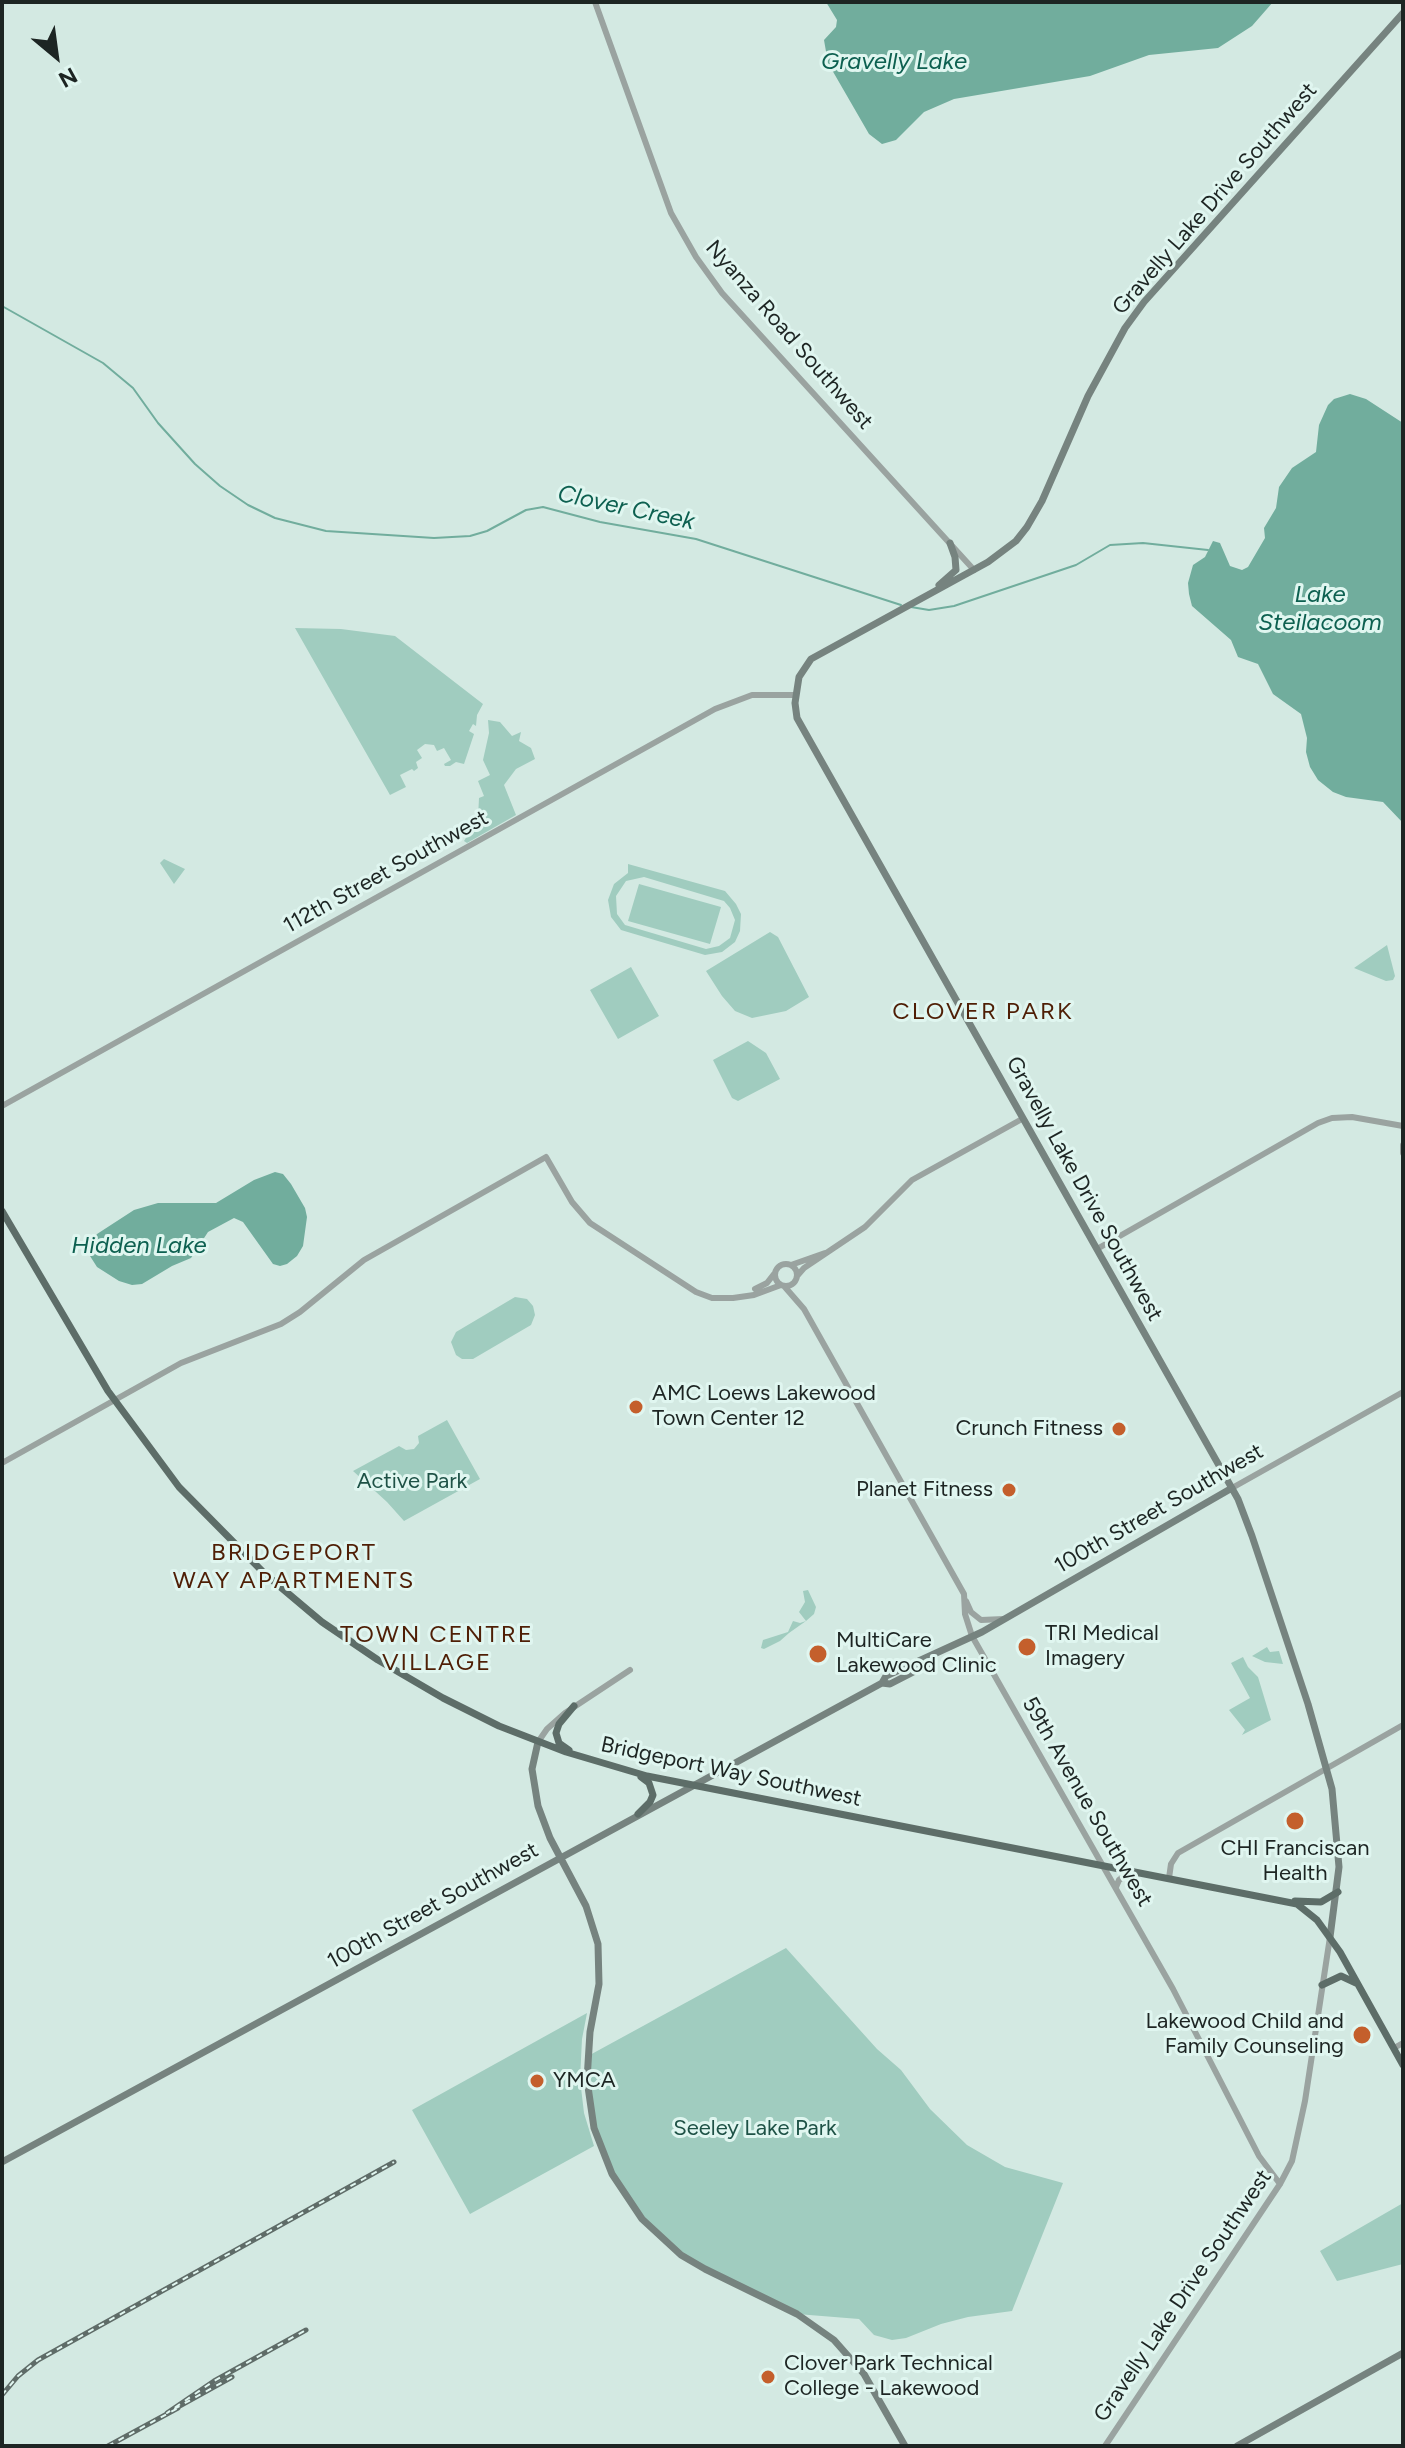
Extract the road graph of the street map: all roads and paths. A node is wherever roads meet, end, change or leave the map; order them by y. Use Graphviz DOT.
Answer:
graph roads {
  1 [pos="595,2"];
  2 [pos="1403,13"];
  3 [pos="950,543"];
  4 [pos="974,570"];
  5 [pos="925,597"];
  6 [pos="795,695"];
  7 [pos="2,1106"];
  8 [pos="1022,1119"];
  9 [pos="1403,1126"];
  10 [pos="1403,1145"];
  11 [pos="1403,1153"];
  12 [pos="2,1211"];
  13 [pos="1097,1249"];
  14 [pos="828,1252"];
  15 [pos="791,1265"];
  16 [pos="775,1273"];
  17 [pos="796,1278"];
  18 [pos="782,1285"];
  19 [pos="742,1297"];
  20 [pos="804,1309"];
  21 [pos="1403,1392"];
  22 [pos="114,1400"];
  23 [pos="2,1463"];
  24 [pos="1232,1488"];
  25 [pos="964,1594"];
  26 [pos="1004,1619"];
  27 [pos="972,1636"];
  28 [pos="630,1670"];
  29 [pos="574,1706"];
  30 [pos="1403,1725"];
  31 [pos="538,1742"];
  32 [pos="578,1756"];
  33 [pos="1327,1769"];
  34 [pos="629,1771"];
  35 [pos="690,1786"];
  36 [pos="638,1814"];
  37 [pos="560,1857"];
  38 [pos="1102,1866"];
  39 [pos="1131,1871"];
  40 [pos="1169,1878"];
  41 [pos="1116,1887"];
  42 [pos="1338,1892"];
  43 [pos="1285,1900"];
  44 [pos="1330,1937"];
  45 [pos="1358,1984"];
  46 [pos="1322,1985"];
  47 [pos="1403,2043"];
  48 [pos="1394,2048"];
  49 [pos="1403,2065"];
  50 [pos="2,2162"];
  51 [pos="1280,2184"];
  52 [pos="1403,2353"];
  53 [pos="905,2446"];
  54 [pos="1105,2446"];
  55 [pos="1237,2446"];
  1 -- 3 [label="street, Nyanza Road Southwest"];
  2 -- 4 [label="main road, Gravelly Lake Drive Southwest"];
  3 -- 4 [label="street, Nyanza Road Southwest"];
  3 -- 5 [label="main road"];
  4 -- 5 [label="main road, Gravelly Lake Drive Southwest"];
  5 -- 6 [label="main road, Gravelly Lake Drive Southwest"];
  6 -- 7 [label="street, 112th Street Southwest"];
  6 -- 8 [label="main road, Gravelly Lake Drive Southwest"];
  8 -- 13 [label="main road, Gravelly Lake Drive Southwest"];
  8 -- 14 [label="street"];
  9 -- 13 [label="street"];
  10 -- 11 [label="street"];
  12 -- 22 [label="main road, Bridgeport Way Southwest"];
  13 -- 24 [label="main road, Gravelly Lake Drive Southwest"];
  14 -- 15 [label="street"];
  14 -- 17 [label="street"];
  15 -- 16 [label="street"];
  15 -- 17 [label="street"];
  16 -- 18 [label="street"];
  16 -- 19 [label="street"];
  17 -- 18 [label="street"];
  17 -- 20 [label="street, 59th Avenue Southwest"];
  18 -- 19 [label="street"];
  18 -- 20 [label="street, 59th Avenue Southwest"];
  19 -- 22 [label="street"];
  20 -- 25 [label="street, 59th Avenue Southwest"];
  21 -- 24 [label="street, 100th Street Southwest"];
  22 -- 23 [label="street"];
  22 -- 31 [label="main road, Bridgeport Way Southwest"];
  24 -- 26 [label="main road, 100th Street Southwest"];
  24 -- 33 [label="main road, Gravelly Lake Drive Southwest"];
  25 -- 26 [label="street"];
  25 -- 27 [label="street, 59th Avenue Southwest"];
  26 -- 27 [label="main road, 100th Street Southwest"];
  27 -- 35 [label="main road, 100th Street Southwest"];
  27 -- 38 [label="street, 59th Avenue Southwest"];
  28 -- 29 [label="street"];
  29 -- 31 [label="street"];
  29 -- 32 [label="main road"];
  30 -- 33 [label="street"];
  31 -- 32 [label="main road, Bridgeport Way Southwest"];
  31 -- 37 [label="main road"];
  32 -- 34 [label="main road, Bridgeport Way Southwest"];
  33 -- 40 [label="street"];
  33 -- 42 [label="main road, Gravelly Lake Drive Southwest"];
  34 -- 35 [label="main road, Bridgeport Way Southwest"];
  34 -- 36 [label="main road"];
  35 -- 36 [label="main road, 100th Street Southwest"];
  35 -- 38 [label="main road, Bridgeport Way Southwest"];
  36 -- 37 [label="main road, 100th Street Southwest"];
  37 -- 50 [label="main road, 100th Street Southwest"];
  37 -- 53 [label="main road"];
  38 -- 39 [label="main road, Bridgeport Way Southwest"];
  38 -- 41 [label="street, 59th Avenue Southwest"];
  39 -- 40 [label="main road, Bridgeport Way Southwest"];
  39 -- 41 [label="street"];
  40 -- 43 [label="main road, Bridgeport Way Southwest"];
  41 -- 51 [label="street, 59th Avenue Southwest"];
  42 -- 43 [label="main road"];
  42 -- 44 [label="main road, Gravelly Lake Drive Southwest"];
  43 -- 44 [label="main road, Bridgeport Way Southwest"];
  44 -- 45 [label="main road, Bridgeport Way Southwest"];
  44 -- 46 [label="street, Gravelly Lake Drive Southwest"];
  45 -- 46 [label="main road"];
  45 -- 48 [label="main road, Bridgeport Way Southwest"];
  46 -- 51 [label="street, Gravelly Lake Drive Southwest"];
  47 -- 48 [label="street"];
  48 -- 49 [label="main road, Bridgeport Way Southwest"];
  51 -- 54 [label="street, Gravelly Lake Drive Southwest"];
  52 -- 55 [label="main road"];
}
